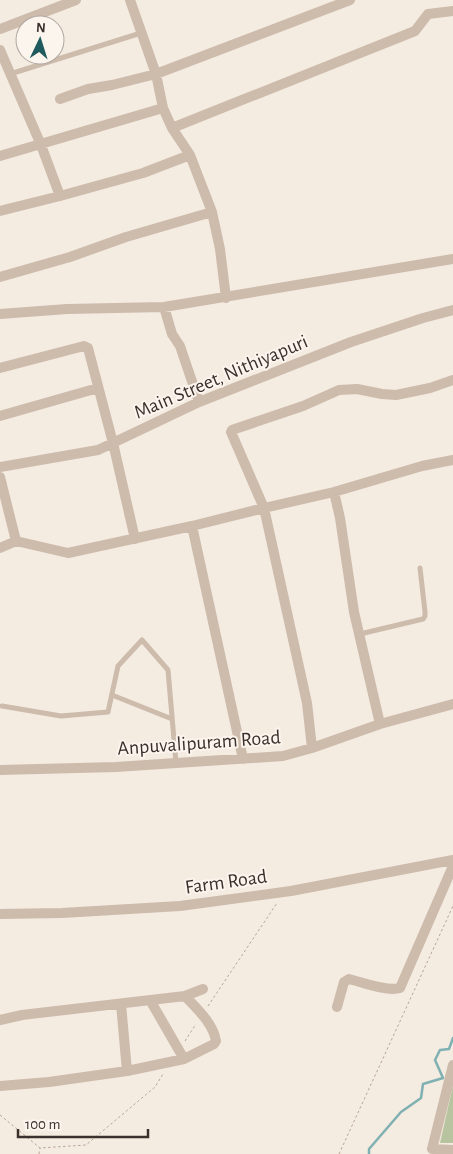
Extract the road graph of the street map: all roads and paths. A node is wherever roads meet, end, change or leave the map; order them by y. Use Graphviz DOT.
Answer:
graph roads {
  1 [pos="76,0"];
  2 [pos="130,0"];
  3 [pos="350,0"];
  4 [pos="453,11"];
  5 [pos="0,29"];
  6 [pos="141,33"];
  7 [pos="0,50"];
  8 [pos="10,74"];
  9 [pos="156,74"];
  10 [pos="60,99"];
  11 [pos="163,108"];
  12 [pos="172,128"];
  13 [pos="41,145"];
  14 [pos="190,155"];
  15 [pos="0,156"];
  16 [pos="60,196"];
  17 [pos="0,211"];
  18 [pos="212,212"];
  19 [pos="453,260"];
  20 [pos="0,277"];
  21 [pos="226,298"];
  22 [pos="164,307"];
  23 [pos="453,310"];
  24 [pos="0,314"];
  25 [pos="0,368"];
  26 [pos="453,380"];
  27 [pos="98,388"];
  28 [pos="199,402"];
  29 [pos="0,416"];
  30 [pos="113,443"];
  31 [pos="453,460"];
  32 [pos="0,467"];
  33 [pos="0,477"];
  34 [pos="334,492"];
  35 [pos="264,508"];
  36 [pos="192,526"];
  37 [pos="135,538"];
  38 [pos="16,541"];
  39 [pos="0,548"];
  40 [pos="420,568"];
  41 [pos="359,634"];
  42 [pos="112,695"];
  43 [pos="453,704"];
  44 [pos="2,706"];
  45 [pos="172,719"];
  46 [pos="380,724"];
  47 [pos="312,748"];
  48 [pos="243,759"];
  49 [pos="176,763"];
  50 [pos="0,770"];
  51 [pos="453,860"];
  52 [pos="453,866"];
  53 [pos="284,892"];
  54 [pos="453,906"];
  55 [pos="0,914"];
  56 [pos="203,989"];
  57 [pos="185,996"];
  58 [pos="150,1000"];
  59 [pos="121,1004"];
  60 [pos="337,1007"];
  61 [pos="206,1009"];
  62 [pos="0,1020"];
  63 [pos="198,1021"];
  64 [pos="182,1055"];
  65 [pos="171,1062"];
  66 [pos="453,1065"];
  67 [pos="128,1071"];
  68 [pos="0,1086"];
  69 [pos="0,1116"];
  70 [pos="40,1148"];
  71 [pos="453,1150"];
  72 [pos="39,1154"];
  73 [pos="339,1154"];
  1 -- 5 [label="street"];
  2 -- 6 [label="street"];
  3 -- 9 [label="street"];
  4 -- 12 [label="street"];
  6 -- 8 [label="lane"];
  6 -- 9 [label="street"];
  7 -- 8 [label="street"];
  8 -- 13 [label="street"];
  9 -- 10 [label="street"];
  9 -- 11 [label="street"];
  11 -- 12 [label="street"];
  11 -- 13 [label="street"];
  12 -- 14 [label="street"];
  13 -- 15 [label="street"];
  13 -- 16 [label="street"];
  14 -- 16 [label="street"];
  14 -- 18 [label="street"];
  16 -- 17 [label="street"];
  18 -- 20 [label="street"];
  18 -- 21 [label="street"];
  19 -- 21 [label="street"];
  21 -- 22 [label="street"];
  22 -- 24 [label="street"];
  22 -- 28 [label="street"];
  23 -- 28 [label="street, Main Street, Nithiyapuri"];
  25 -- 27 [label="street"];
  26 -- 35 [label="street"];
  27 -- 29 [label="street"];
  27 -- 30 [label="street"];
  28 -- 30 [label="street, Main Street, Nithiyapuri"];
  30 -- 32 [label="street, Main Street, Nithiyapuri"];
  30 -- 37 [label="street"];
  31 -- 34 [label="street"];
  33 -- 38 [label="street"];
  34 -- 35 [label="street"];
  34 -- 41 [label="street"];
  35 -- 36 [label="street"];
  35 -- 47 [label="street"];
  36 -- 37 [label="street"];
  36 -- 48 [label="street"];
  37 -- 38 [label="street"];
  38 -- 39 [label="street"];
  40 -- 41 [label="lane"];
  41 -- 46 [label="street"];
  42 -- 44 [label="lane"];
  42 -- 45 [label="lane"];
  42 -- 45 [label="lane"];
  43 -- 46 [label="street, Anpuvalipuram Road"];
  45 -- 49 [label="lane"];
  46 -- 47 [label="street, Anpuvalipuram Road"];
  47 -- 48 [label="street, Anpuvalipuram Road"];
  48 -- 49 [label="street, Anpuvalipuram Road"];
  49 -- 50 [label="street, Anpuvalipuram Road"];
  51 -- 53 [label="street, Farm Road"];
  52 -- 60 [label="street"];
  53 -- 55 [label="street, Farm Road"];
  53 -- 61 [label="path"];
  54 -- 73 [label="path"];
  56 -- 57 [label="street"];
  57 -- 58 [label="street"];
  57 -- 64 [label="street"];
  58 -- 59 [label="street"];
  58 -- 64 [label="street"];
  59 -- 62 [label="street"];
  59 -- 67 [label="street"];
  63 -- 64 [label="path"];
  64 -- 65 [label="street"];
  65 -- 67 [label="street"];
  65 -- 70 [label="path"];
  66 -- 71 [label="street"];
  67 -- 68 [label="street"];
  69 -- 70 [label="path"];
  70 -- 72 [label="path"];
}
